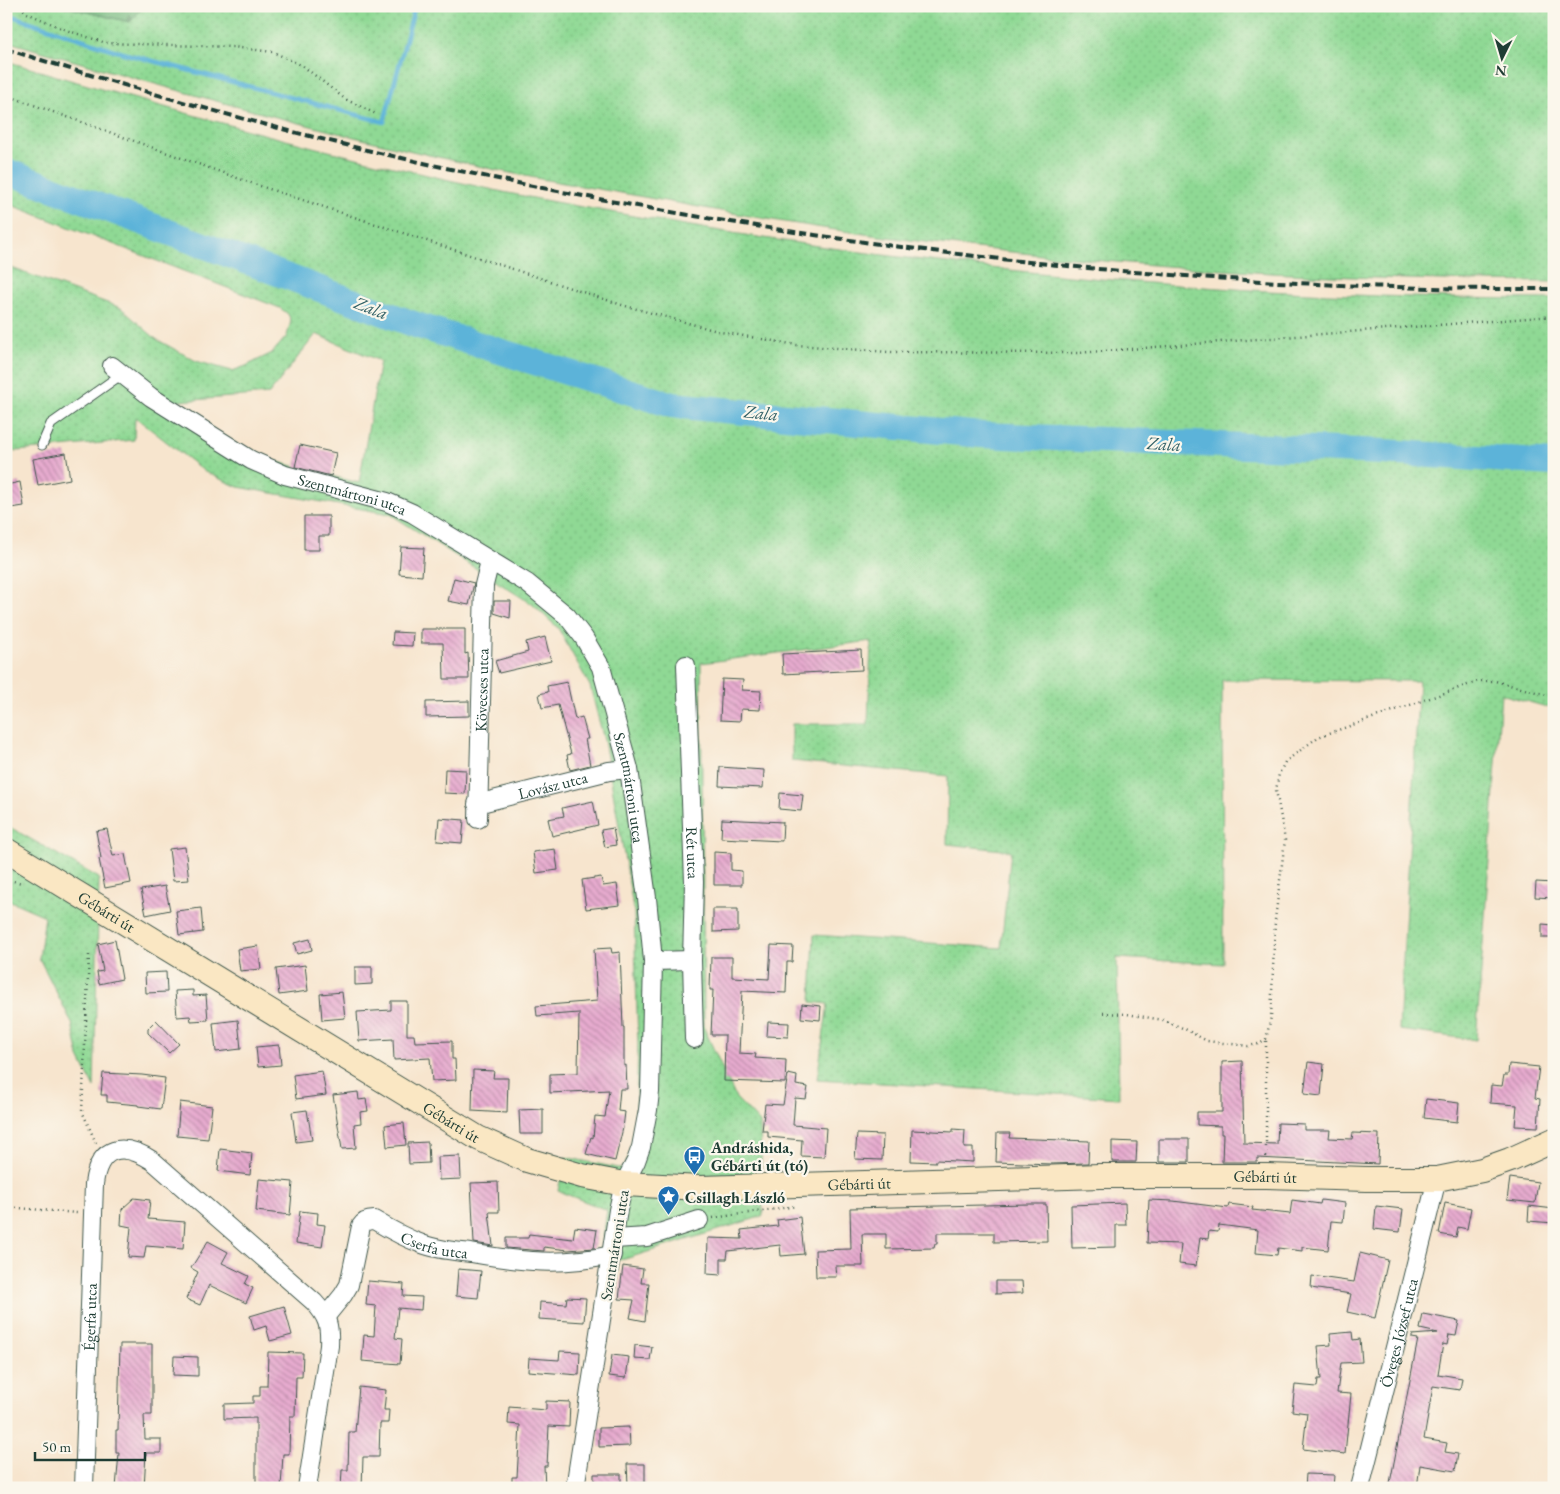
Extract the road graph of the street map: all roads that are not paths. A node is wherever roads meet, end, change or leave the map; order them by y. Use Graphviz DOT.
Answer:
graph roads {
  1 [pos="117,370"];
  2 [pos="42,445"];
  3 [pos="490,561"];
  4 [pos="686,665"];
  5 [pos="628,769"];
  6 [pos="477,812"];
  7 [pos="6,850"];
  8 [pos="692,960"];
  9 [pos="652,961"];
  10 [pos="694,1039"];
  11 [pos="1554,1140"];
  12 [pos="1437,1179"];
  13 [pos="624,1184"];
  14 [pos="699,1220"];
  15 [pos="613,1247"];
  16 [pos="326,1316"];
  17 [pos="84,1488"];
  18 [pos="307,1488"];
  19 [pos="575,1488"];
  20 [pos="1360,1488"];
  1 -- 2 [label="lane"];
  1 -- 3 [label="street, Szentmártoni utca"];
  3 -- 5 [label="street, Szentmártoni utca"];
  3 -- 6 [label="street, Kövecses utca"];
  4 -- 8 [label="street, Rét utca"];
  5 -- 6 [label="street, Lovász utca"];
  5 -- 9 [label="street, Szentmártoni utca"];
  7 -- 13 [label="main road, Gébárti út"];
  8 -- 9 [label="street"];
  8 -- 10 [label="street, Rét utca"];
  9 -- 13 [label="street, Szentmártoni utca"];
  11 -- 12 [label="main road, Gébárti út"];
  12 -- 13 [label="main road, Gébárti út"];
  12 -- 20 [label="street, Öveges József utca"];
  13 -- 15 [label="street, Szentmártoni utca"];
  14 -- 15 [label="street"];
  15 -- 16 [label="street, Cserfa utca"];
  15 -- 19 [label="street, Szentmártoni utca"];
  16 -- 17 [label="street, Égerfa utca"];
  16 -- 18 [label="street"];
}
